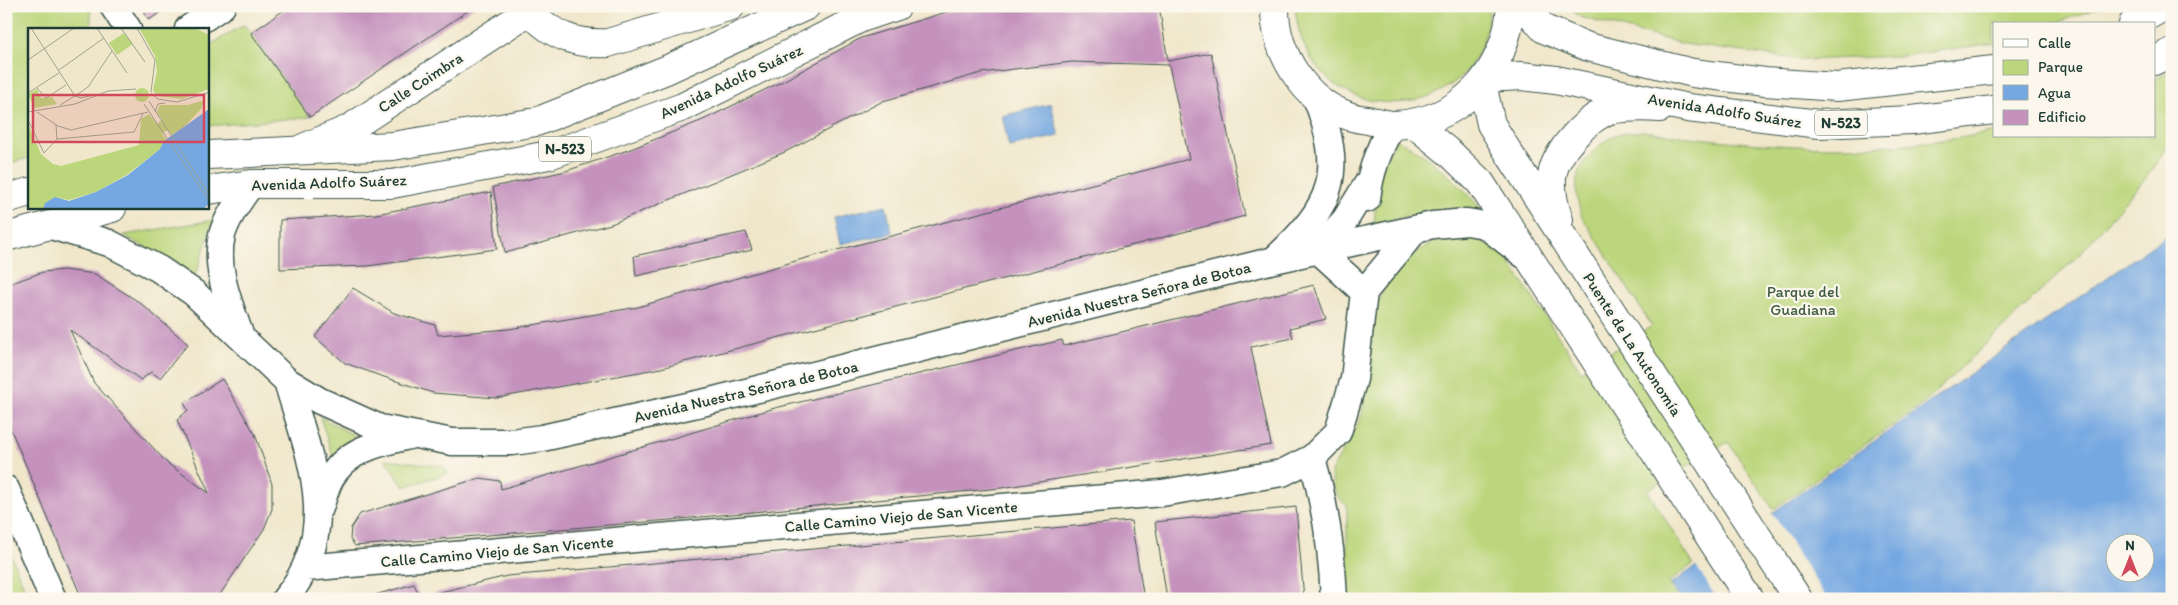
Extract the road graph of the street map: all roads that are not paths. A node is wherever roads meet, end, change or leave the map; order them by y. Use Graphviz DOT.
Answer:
graph roads {
  1 [pos="113,6"];
  2 [pos="222,6"];
  3 [pos="731,6"];
  4 [pos="806,6"];
  5 [pos="897,6"];
  6 [pos="1511,6"];
  7 [pos="1524,6"];
  8 [pos="2165,6"];
  9 [pos="531,8"];
  10 [pos="1269,10"];
  11 [pos="2137,22"];
  12 [pos="127,28"];
  13 [pos="189,28"];
  14 [pos="2172,52"];
  15 [pos="2156,60"];
  16 [pos="1993,70"];
  17 [pos="1484,81"];
  18 [pos="1316,97"];
  19 [pos="1688,108"];
  20 [pos="1993,110"];
  21 [pos="1403,124"];
  22 [pos="300,150"];
  23 [pos="209,155"];
  24 [pos="1369,181"];
  25 [pos="251,184"];
  26 [pos="209,190"];
  27 [pos="28,192"];
  28 [pos="6,199"];
  29 [pos="108,209"];
  30 [pos="48,224"];
  31 [pos="1416,229"];
  32 [pos="6,237"];
  33 [pos="1566,240"];
  34 [pos="1363,242"];
  35 [pos="1318,250"];
  36 [pos="1274,260"];
  37 [pos="1532,261"];
  38 [pos="1364,292"];
  39 [pos="240,334"];
  40 [pos="287,381"];
  41 [pos="411,435"];
  42 [pos="1312,458"];
  43 [pos="6,488"];
  44 [pos="319,511"];
  45 [pos="305,568"];
  46 [pos="53,599"];
  47 [pos="284,599"];
  48 [pos="1334,599"];
  49 [pos="1750,599"];
  50 [pos="1798,599"];
  1 -- 12 [label="street"];
  2 -- 13 [label="street"];
  3 -- 9 [label="main road"];
  4 -- 22 [label="main road, Avenida Adolfo Suárez / N-523"];
  5 -- 25 [label="main road, Avenida Adolfo Suárez / N-523"];
  6 -- 17 [label="main road"];
  7 -- 16 [label="main road, Avenida Adolfo Suárez / N-523"];
  8 -- 11 [label="main road"];
  9 -- 22 [label="main road, Calle Coimbra"];
  10 -- 18 [label="main road"];
  14 -- 15 [label="main road"];
  17 -- 19 [label="main road, Avenida Adolfo Suárez / N-523"];
  17 -- 21 [label="main road"];
  17 -- 33 [label="main road, Puente de La Autonomía"];
  18 -- 21 [label="main road"];
  18 -- 36 [label="street, Avenida Nuestra Señora de Botoa"];
  19 -- 20 [label="main road, Avenida Adolfo Suárez / N-523"];
  19 -- 33 [label="main road"];
  21 -- 24 [label="street"];
  21 -- 37 [label="main road"];
  22 -- 23 [label="main road, Avenida Adolfo Suárez / N-523"];
  24 -- 34 [label="street"];
  24 -- 35 [label="street"];
  25 -- 26 [label="main road, Avenida Adolfo Suárez / N-523"];
  25 -- 39 [label="street, Avenida Nuestra Señora de Botoa"];
  27 -- 28 [label="main road"];
  29 -- 30 [label="main road"];
  30 -- 32 [label="main road"];
  30 -- 39 [label="street, Avenida Nuestra Señora de Botoa"];
  31 -- 34 [label="street, Avenida Nuestra Señora de Botoa"];
  31 -- 37 [label="street, Avenida Nuestra Señora de Botoa"];
  31 -- 38 [label="street"];
  33 -- 50 [label="main road, Puente de La Autonomía"];
  34 -- 35 [label="street, Avenida Nuestra Señora de Botoa"];
  35 -- 36 [label="street, Avenida Nuestra Señora de Botoa"];
  35 -- 38 [label="street"];
  36 -- 41 [label="street, Avenida Nuestra Señora de Botoa"];
  37 -- 49 [label="main road"];
  38 -- 42 [label="street, Calle Camino Viejo de San Vicente"];
  39 -- 40 [label="street, Avenida Nuestra Señora de Botoa"];
  40 -- 41 [label="street, Avenida Nuestra Señora de Botoa"];
  40 -- 44 [label="street"];
  41 -- 44 [label="street"];
  42 -- 45 [label="street, Calle Camino Viejo de San Vicente"];
  42 -- 48 [label="street"];
  43 -- 46 [label="street"];
  44 -- 45 [label="street"];
  45 -- 47 [label="street"];
}
